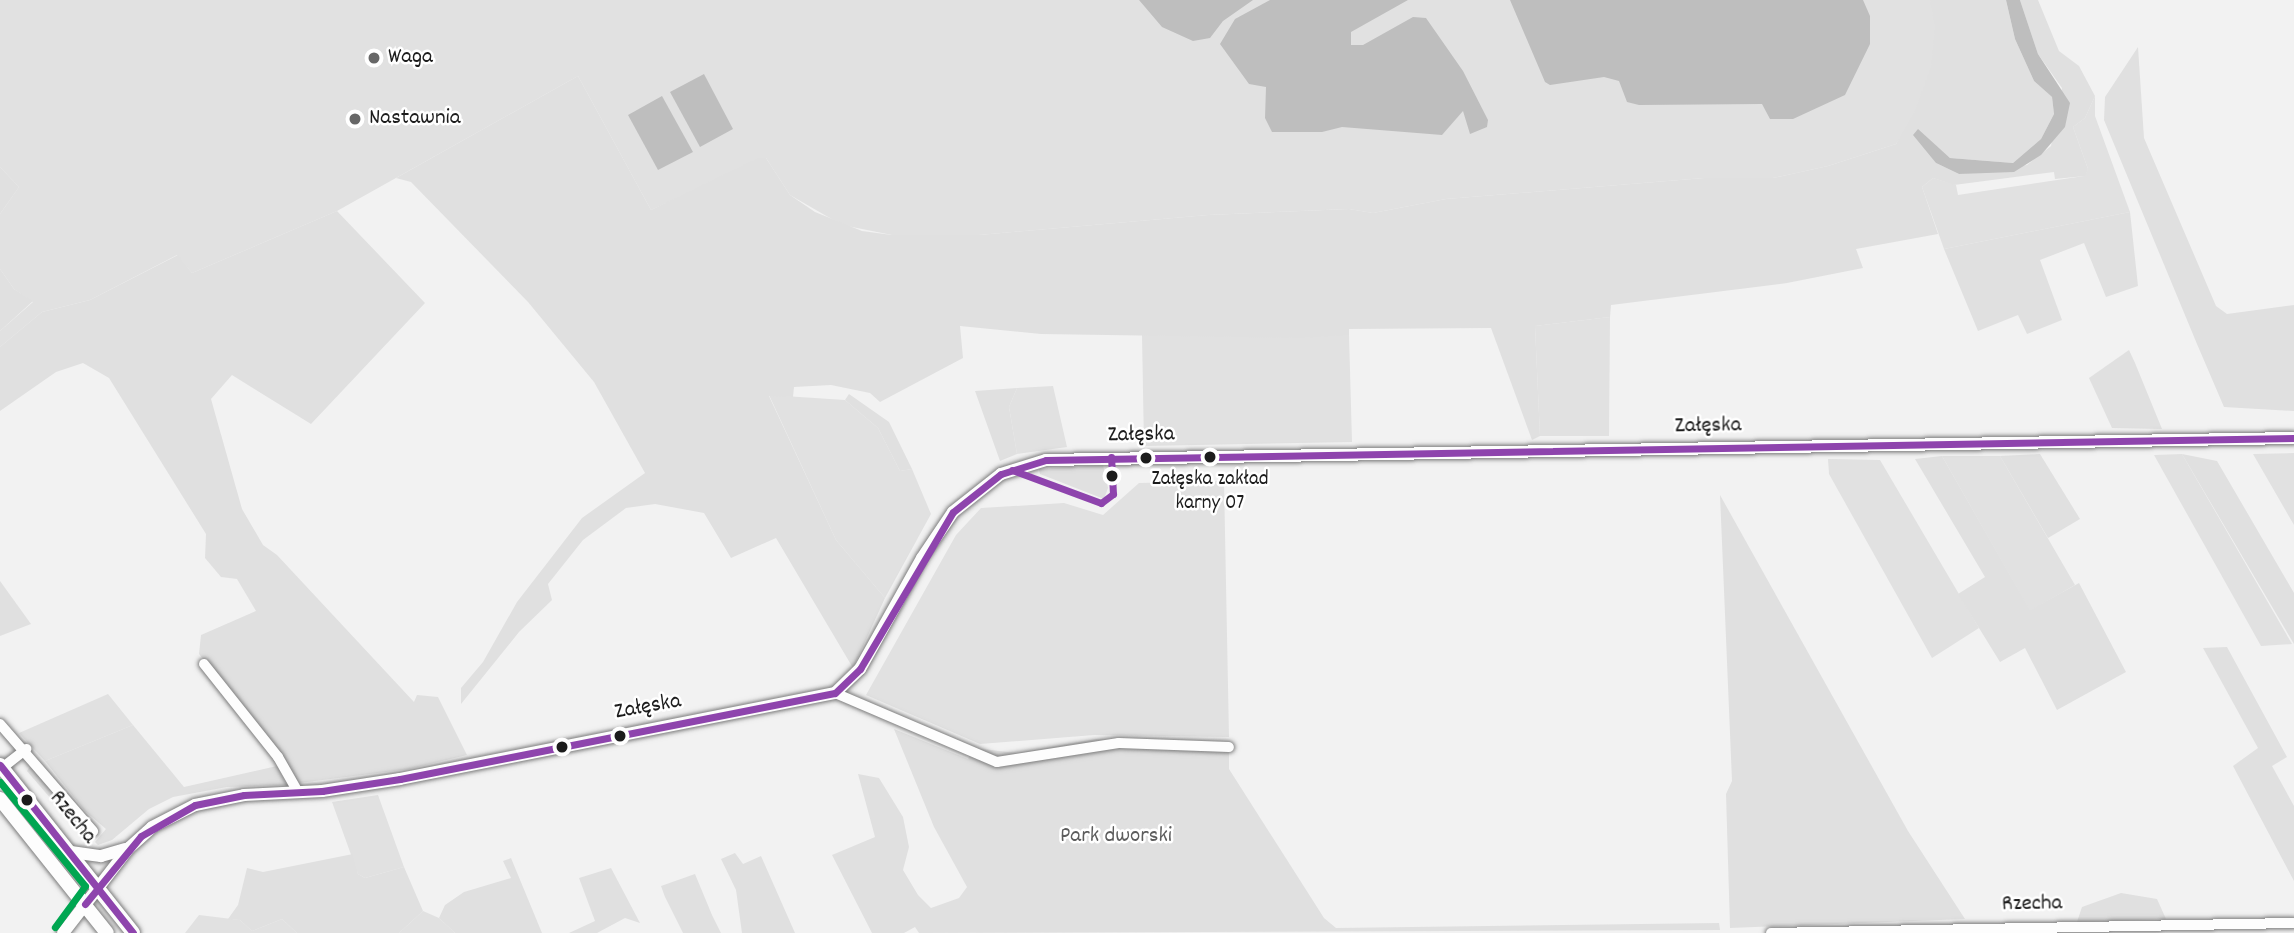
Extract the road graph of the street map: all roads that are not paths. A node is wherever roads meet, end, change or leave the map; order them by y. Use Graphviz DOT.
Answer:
graph roads {
  1 [pos="2294,438"];
  2 [pos="204,664"];
  3 [pos="835,692"];
  4 [pos="0,724"];
  5 [pos="1229,747"];
  6 [pos="26,749"];
  7 [pos="1,766"];
  8 [pos="298,792"];
  9 [pos="0,799"];
  10 [pos="93,831"];
  11 [pos="129,848"];
  12 [pos="71,852"];
  13 [pos="98,886"];
  14 [pos="85,904"];
  15 [pos="2294,923"];
  16 [pos="63,933"];
  17 [pos="107,933"];
  18 [pos="134,933"];
  19 [pos="1771,933"];
  1 -- 3 [label="street, Załęska"];
  2 -- 8 [label="street"];
  3 -- 5 [label="street"];
  3 -- 8 [label="street, Załęska"];
  4 -- 6 [label="street"];
  6 -- 7 [label="street"];
  6 -- 10 [label="street"];
  7 -- 12 [label="main road, Rzecha"];
  8 -- 11 [label="street, Załęska"];
  9 -- 14 [label="main road, Rzecha"];
  11 -- 12 [label="street, Załęska"];
  11 -- 13 [label="street, Załęska"];
  12 -- 13 [label="main road, Rzecha"];
  13 -- 14 [label="street, Załęska"];
  13 -- 18 [label="main road, Rzecha"];
  14 -- 16 [label="street, Załęska"];
  14 -- 17 [label="main road, Rzecha"];
  15 -- 19 [label="street, Rzecha"];
}
